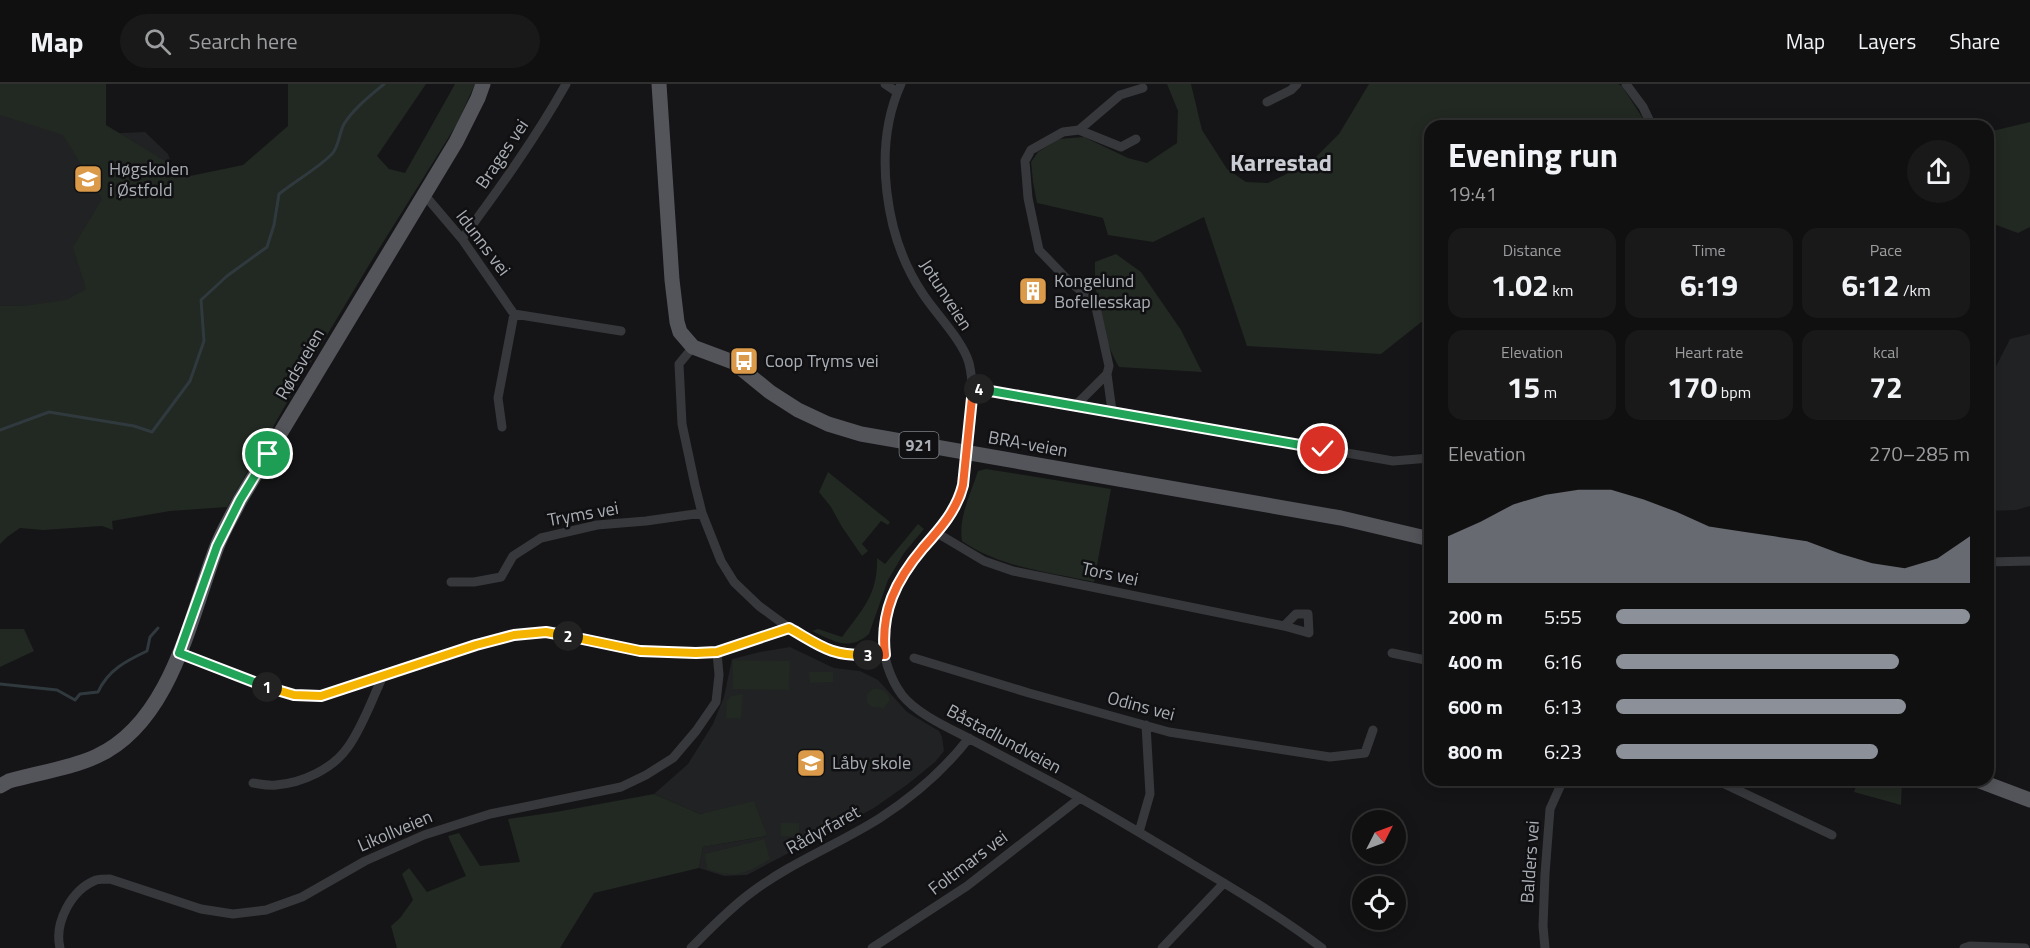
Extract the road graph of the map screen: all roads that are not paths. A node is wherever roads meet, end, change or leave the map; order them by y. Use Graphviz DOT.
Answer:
graph roads {
  1 [pos="483,84"];
  2 [pos="566,84"];
  3 [pos="659,84"];
  4 [pos="885,84"];
  5 [pos="1297,84"];
  6 [pos="1626,84"];
  7 [pos="899,88"];
  8 [pos="1143,88"];
  9 [pos="1267,102"];
  10 [pos="1649,120"];
  11 [pos="1079,130"];
  12 [pos="1136,139"];
  13 [pos="423,196"];
  14 [pos="462,240"];
  15 [pos="514,314"];
  16 [pos="621,331"];
  17 [pos="693,347"];
  18 [pos="1107,374"];
  19 [pos="973,388"];
  20 [pos="1076,405"];
  21 [pos="1112,411"];
  22 [pos="502,427"];
  23 [pos="967,454"];
  24 [pos="1424,458"];
  25 [pos="702,513"];
  26 [pos="937,533"];
  27 [pos="1424,538"];
  28 [pos="2030,561"];
  29 [pos="1994,562"];
  30 [pos="451,582"];
  31 [pos="1284,626"];
  32 [pos="789,628"];
  33 [pos="717,652"];
  34 [pos="179,653"];
  35 [pos="1392,653"];
  36 [pos="885,655"];
  37 [pos="914,658"];
  38 [pos="1424,660"];
  39 [pos="382,676"];
  40 [pos="1146,725"];
  41 [pos="1373,730"];
  42 [pos="969,738"];
  43 [pos="253,783"];
  44 [pos="0,786"];
  45 [pos="1560,786"];
  46 [pos="1729,786"];
  47 [pos="1992,786"];
  48 [pos="1080,798"];
  49 [pos="2030,801"];
  50 [pos="1139,832"];
  51 [pos="1832,835"];
  52 [pos="1224,883"];
  53 [pos="60,948"];
  54 [pos="692,948"];
  55 [pos="872,948"];
  56 [pos="1162,948"];
  57 [pos="1322,948"];
  58 [pos="1545,948"];
  59 [pos="1964,948"];
  60 [pos="2025,948"];
  1 -- 13 [label="main road, Rødsveien"];
  2 -- 14 [label="street, Brages vei"];
  3 -- 17 [label="main road"];
  4 -- 7 [label="street"];
  5 -- 9 [label="street"];
  6 -- 10 [label="street"];
  7 -- 19 [label="street, Jotunveien"];
  8 -- 11 [label="street"];
  11 -- 12 [label="street"];
  11 -- 18 [label="street"];
  13 -- 14 [label="street, Idunns vei"];
  13 -- 34 [label="main road, Rødsveien"];
  14 -- 15 [label="street, Idunns vei"];
  15 -- 16 [label="street"];
  15 -- 22 [label="street"];
  17 -- 23 [label="main road, BRA-veien / 921"];
  17 -- 25 [label="street"];
  18 -- 20 [label="street"];
  18 -- 21 [label="street"];
  19 -- 20 [label="street"];
  19 -- 23 [label="street, Jotunveien"];
  20 -- 21 [label="street"];
  21 -- 24 [label="street"];
  23 -- 26 [label="street, Båstadlundveien"];
  23 -- 27 [label="main road, BRA-veien / 921"];
  25 -- 30 [label="street, Tryms vei"];
  25 -- 32 [label="street"];
  26 -- 31 [label="street, Tors vei"];
  26 -- 36 [label="street, Båstadlundveien"];
  28 -- 29 [label="street"];
  32 -- 33 [label="street"];
  32 -- 36 [label="street"];
  33 -- 39 [label="street"];
  33 -- 53 [label="street, Likollveien"];
  34 -- 39 [label="street"];
  34 -- 44 [label="main road, Rødsveien"];
  35 -- 38 [label="street"];
  36 -- 42 [label="street, Båstadlundveien"];
  37 -- 40 [label="street, Odins vei"];
  39 -- 43 [label="street"];
  40 -- 41 [label="street, Odins vei"];
  40 -- 50 [label="street"];
  42 -- 48 [label="street, Båstadlundveien"];
  42 -- 54 [label="street, Rådyrfaret"];
  45 -- 58 [label="street, Balders vei"];
  46 -- 51 [label="street"];
  47 -- 49 [label="main road"];
  48 -- 50 [label="street, Båstadlundveien"];
  48 -- 55 [label="street, Foltmars vei"];
  50 -- 52 [label="street, Båstadlundveien"];
  52 -- 56 [label="street"];
  52 -- 57 [label="street, Båstadlundveien"];
  59 -- 60 [label="street"];
}
